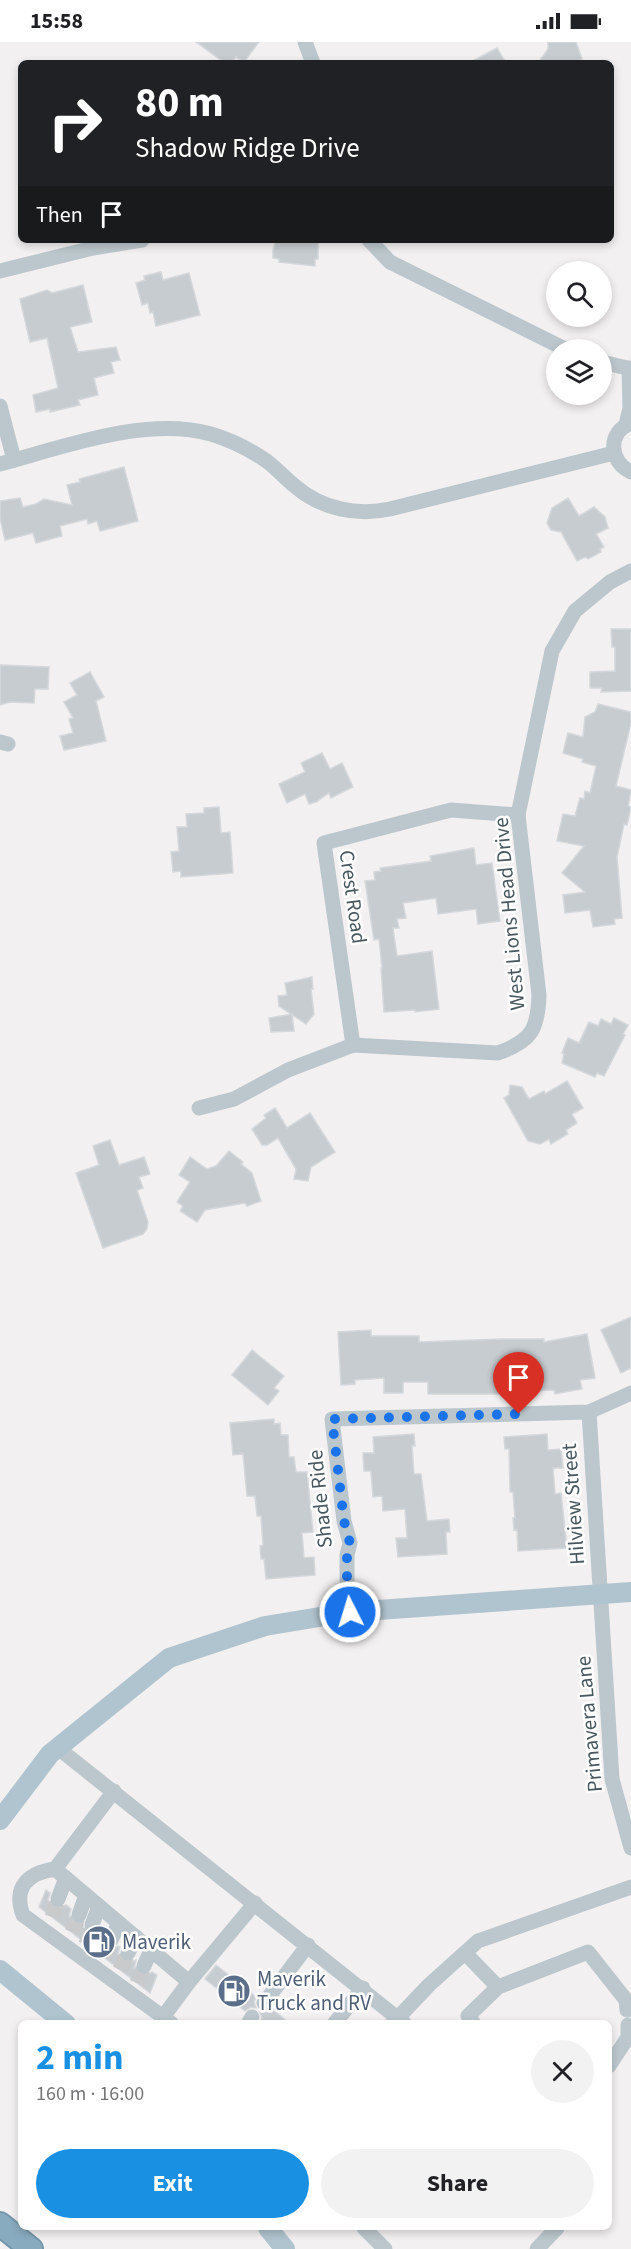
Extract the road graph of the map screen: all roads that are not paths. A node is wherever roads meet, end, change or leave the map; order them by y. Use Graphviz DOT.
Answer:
graph roads {
  1 [pos="305,42"];
  2 [pos="312,60"];
  3 [pos="124,243"];
  4 [pos="372,243"];
  5 [pos="0,271"];
  6 [pos="546,340"];
  7 [pos="612,364"];
  8 [pos="630,368"];
  9 [pos="0,406"];
  10 [pos="628,424"];
  11 [pos="614,453"];
  12 [pos="7,462"];
  13 [pos="631,471"];
  14 [pos="631,571"];
  15 [pos="518,815"];
  16 [pos="353,1045"];
  17 [pos="199,1108"];
  18 [pos="631,1393"];
  19 [pos="589,1412"];
  20 [pos="631,1592"];
  21 [pos="600,1594"];
  22 [pos="350,1612"];
  23 [pos="58,1748"];
  24 [pos="114,1791"];
  25 [pos="0,1820"];
  26 [pos="631,1848"];
  27 [pos="61,1874"];
  28 [pos="631,1887"];
  29 [pos="86,1895"];
  30 [pos="58,1899"];
  31 [pos="255,1903"];
  32 [pos="99,1906"];
  33 [pos="79,1915"];
  34 [pos="52,1917"];
  35 [pos="119,1923"];
  36 [pos="92,1925"];
  37 [pos="47,1933"];
  38 [pos="136,1937"];
  39 [pos="111,1940"];
  40 [pos="308,1945"];
  41 [pos="152,1950"];
  42 [pos="128,1953"];
  43 [pos="465,1953"];
  44 [pos="144,1966"];
  45 [pos="0,1970"];
  46 [pos="189,1982"];
  47 [pos="498,1987"];
  48 [pos="363,1988"];
  49 [pos="264,2003"];
  50 [pos="61,2020"];
  51 [pos="168,2020"];
  52 [pos="337,2020"];
  53 [pos="398,2020"];
  54 [pos="400,2020"];
  55 [pos="471,2020"];
  56 [pos="612,2061"];
  57 [pos="0,2224"];
  58 [pos="270,2230"];
  59 [pos="366,2230"];
  60 [pos="555,2230"];
  61 [pos="31,2249"];
  62 [pos="285,2249"];
  63 [pos="385,2249"];
  64 [pos="537,2249"];
  1 -- 2 [label="street"];
  3 -- 5 [label="street"];
  4 -- 6 [label="street"];
  7 -- 8 [label="street"];
  8 -- 10 [label="street"];
  9 -- 12 [label="street"];
  10 -- 11 [label="street"];
  11 -- 12 [label="street"];
  11 -- 13 [label="street"];
  14 -- 15 [label="street, West Lions Head Drive"];
  15 -- 16 [label="street, Crest Road"];
  15 -- 16 [label="street, West Lions Head Drive"];
  16 -- 17 [label="street"];
  18 -- 19 [label="street"];
  19 -- 21 [label="street, Hilview Street"];
  19 -- 22 [label="street, Shade Ride"];
  20 -- 21 [label="main road"];
  21 -- 22 [label="main road"];
  21 -- 26 [label="street, Primavera Lane"];
  22 -- 23 [label="main road"];
  23 -- 24 [label="street"];
  23 -- 25 [label="main road"];
  24 -- 27 [label="street"];
  24 -- 31 [label="street"];
  27 -- 29 [label="street"];
  27 -- 30 [label="street"];
  27 -- 37 [label="street"];
  28 -- 43 [label="street"];
  29 -- 32 [label="street"];
  29 -- 33 [label="street"];
  31 -- 40 [label="street"];
  31 -- 46 [label="street"];
  32 -- 35 [label="street"];
  32 -- 36 [label="street"];
  34 -- 37 [label="street"];
  35 -- 38 [label="street"];
  35 -- 39 [label="street"];
  37 -- 51 [label="street"];
  38 -- 41 [label="street"];
  38 -- 42 [label="street"];
  40 -- 48 [label="street"];
  40 -- 49 [label="street"];
  41 -- 44 [label="street"];
  41 -- 46 [label="street"];
  43 -- 47 [label="street"];
  43 -- 54 [label="street"];
  45 -- 50 [label="main road"];
  46 -- 51 [label="street"];
  47 -- 55 [label="street"];
  47 -- 56 [label="street"];
  48 -- 52 [label="street"];
  48 -- 53 [label="street"];
  57 -- 61 [label="highway"];
  58 -- 62 [label="main road"];
  59 -- 63 [label="street"];
  60 -- 64 [label="street"];
}
